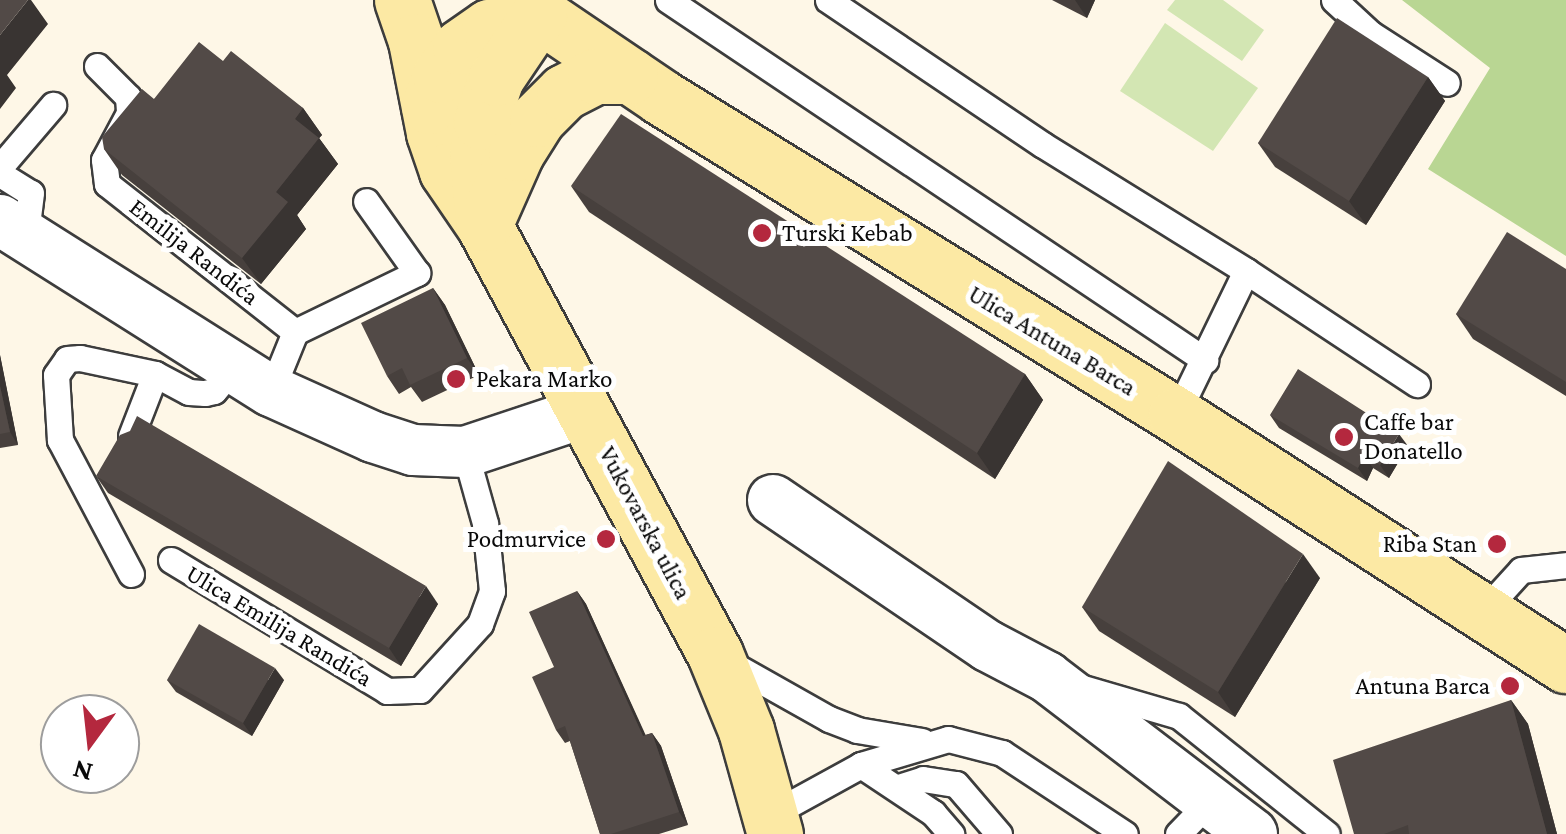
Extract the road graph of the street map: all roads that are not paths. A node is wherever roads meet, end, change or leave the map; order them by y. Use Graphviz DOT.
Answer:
graph roads {
  1 [pos="402,0"];
  2 [pos="668,0"];
  3 [pos="828,0"];
  4 [pos="1334,0"];
  5 [pos="529,7"];
  6 [pos="97,66"];
  7 [pos="630,76"];
  8 [pos="1447,83"];
  9 [pos="53,104"];
  10 [pos="429,106"];
  11 [pos="0,171"];
  12 [pos="366,201"];
  13 [pos="484,226"];
  14 [pos="13,227"];
  15 [pos="1246,271"];
  16 [pos="295,332"];
  17 [pos="1205,360"];
  18 [pos="155,374"];
  19 [pos="252,379"];
  20 [pos="1417,384"];
  21 [pos="584,412"];
  22 [pos="1176,415"];
  23 [pos="131,436"];
  24 [pos="466,452"];
  25 [pos="774,500"];
  26 [pos="171,560"];
  27 [pos="1566,565"];
  28 [pos="131,574"];
  29 [pos="1481,614"];
  30 [pos="716,654"];
  31 [pos="1566,665"];
  32 [pos="1047,677"];
  33 [pos="927,742"];
  34 [pos="861,765"];
  35 [pos="899,787"];
  36 [pos="1195,817"];
  37 [pos="774,824"];
  38 [pos="951,834"];
  39 [pos="1000,834"];
  40 [pos="1125,834"];
  41 [pos="1252,834"];
  42 [pos="1328,834"];
  1 -- 10 [label="main road, Vukovarska ulica"];
  2 -- 17 [label="lane"];
  3 -- 15 [label="lane"];
  4 -- 8 [label="lane"];
  5 -- 7 [label="main road, Ulica Antuna Barca"];
  5 -- 10 [label="main road"];
  5 -- 13 [label="main road, Vukovarska ulica"];
  6 -- 16 [label="lane, Emilija Randića"];
  7 -- 13 [label="main road"];
  7 -- 22 [label="main road, Ulica Antuna Barca"];
  9 -- 11 [label="lane"];
  10 -- 13 [label="main road, Vukovarska ulica"];
  11 -- 14 [label="lane"];
  12 -- 16 [label="lane"];
  13 -- 21 [label="main road, Vukovarska ulica"];
  14 -- 19 [label="street"];
  15 -- 17 [label="lane"];
  15 -- 20 [label="lane"];
  16 -- 19 [label="lane"];
  17 -- 22 [label="lane"];
  18 -- 19 [label="lane"];
  18 -- 23 [label="lane"];
  18 -- 28 [label="lane"];
  19 -- 24 [label="street"];
  21 -- 24 [label="street"];
  21 -- 30 [label="main road, Vukovarska ulica"];
  22 -- 29 [label="main road, Ulica Antuna Barca"];
  24 -- 26 [label="lane, Ulica Emilija Randića"];
  25 -- 32 [label="street"];
  27 -- 29 [label="lane"];
  29 -- 31 [label="main road, Ulica Antuna Barca"];
  30 -- 33 [label="lane"];
  30 -- 37 [label="main road, Vukovarska ulica"];
  32 -- 36 [label="street"];
  32 -- 42 [label="lane"];
  33 -- 34 [label="lane"];
  33 -- 40 [label="lane"];
  34 -- 35 [label="lane"];
  34 -- 37 [label="lane"];
  35 -- 38 [label="lane"];
  35 -- 39 [label="lane"];
  36 -- 41 [label="street"];
}
